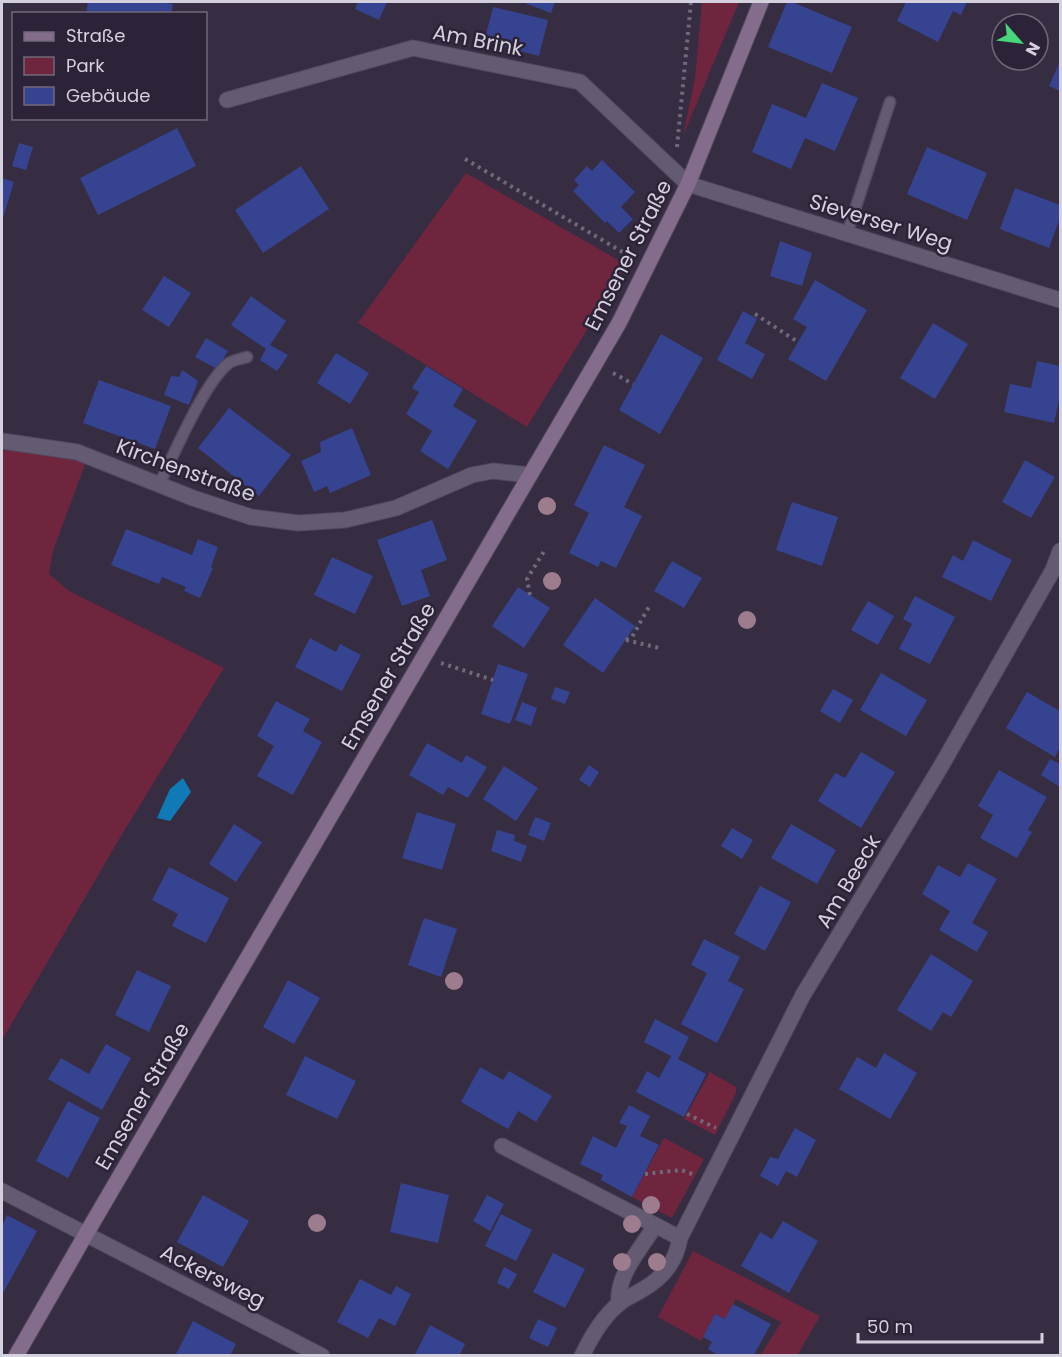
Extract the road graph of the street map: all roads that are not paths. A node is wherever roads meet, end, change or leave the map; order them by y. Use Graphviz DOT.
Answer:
graph roads {
  1 [pos="761,2"];
  2 [pos="227,100"];
  3 [pos="890,102"];
  4 [pos="688,184"];
  5 [pos="847,234"];
  6 [pos="1060,298"];
  7 [pos="247,357"];
  8 [pos="2,441"];
  9 [pos="530,475"];
  10 [pos="159,485"];
  11 [pos="1060,551"];
  12 [pos="502,1146"];
  13 [pos="2,1191"];
  14 [pos="655,1226"];
  15 [pos="86,1234"];
  16 [pos="680,1238"];
  17 [pos="619,1303"];
  18 [pos="16,1356"];
  19 [pos="322,1356"];
  20 [pos="582,1356"];
  1 -- 4 [label="street, Emsener Straße"];
  2 -- 4 [label="street, Am Brink"];
  3 -- 5 [label="lane"];
  4 -- 5 [label="street, Sieverser Weg"];
  4 -- 9 [label="street, Emsener Straße"];
  5 -- 6 [label="street, Sieverser Weg"];
  7 -- 10 [label="lane"];
  8 -- 10 [label="street, Kirchenstraße"];
  9 -- 10 [label="street, Kirchenstraße"];
  9 -- 15 [label="street, Emsener Straße"];
  11 -- 16 [label="street, Am Beeck"];
  12 -- 14 [label="street"];
  13 -- 15 [label="street, Ackersweg"];
  14 -- 16 [label="street"];
  14 -- 17 [label="street"];
  15 -- 18 [label="street, Emsener Straße"];
  15 -- 19 [label="street, Ackersweg"];
  16 -- 17 [label="street, Am Beeck"];
  17 -- 20 [label="street, Am Beeck"];
}
